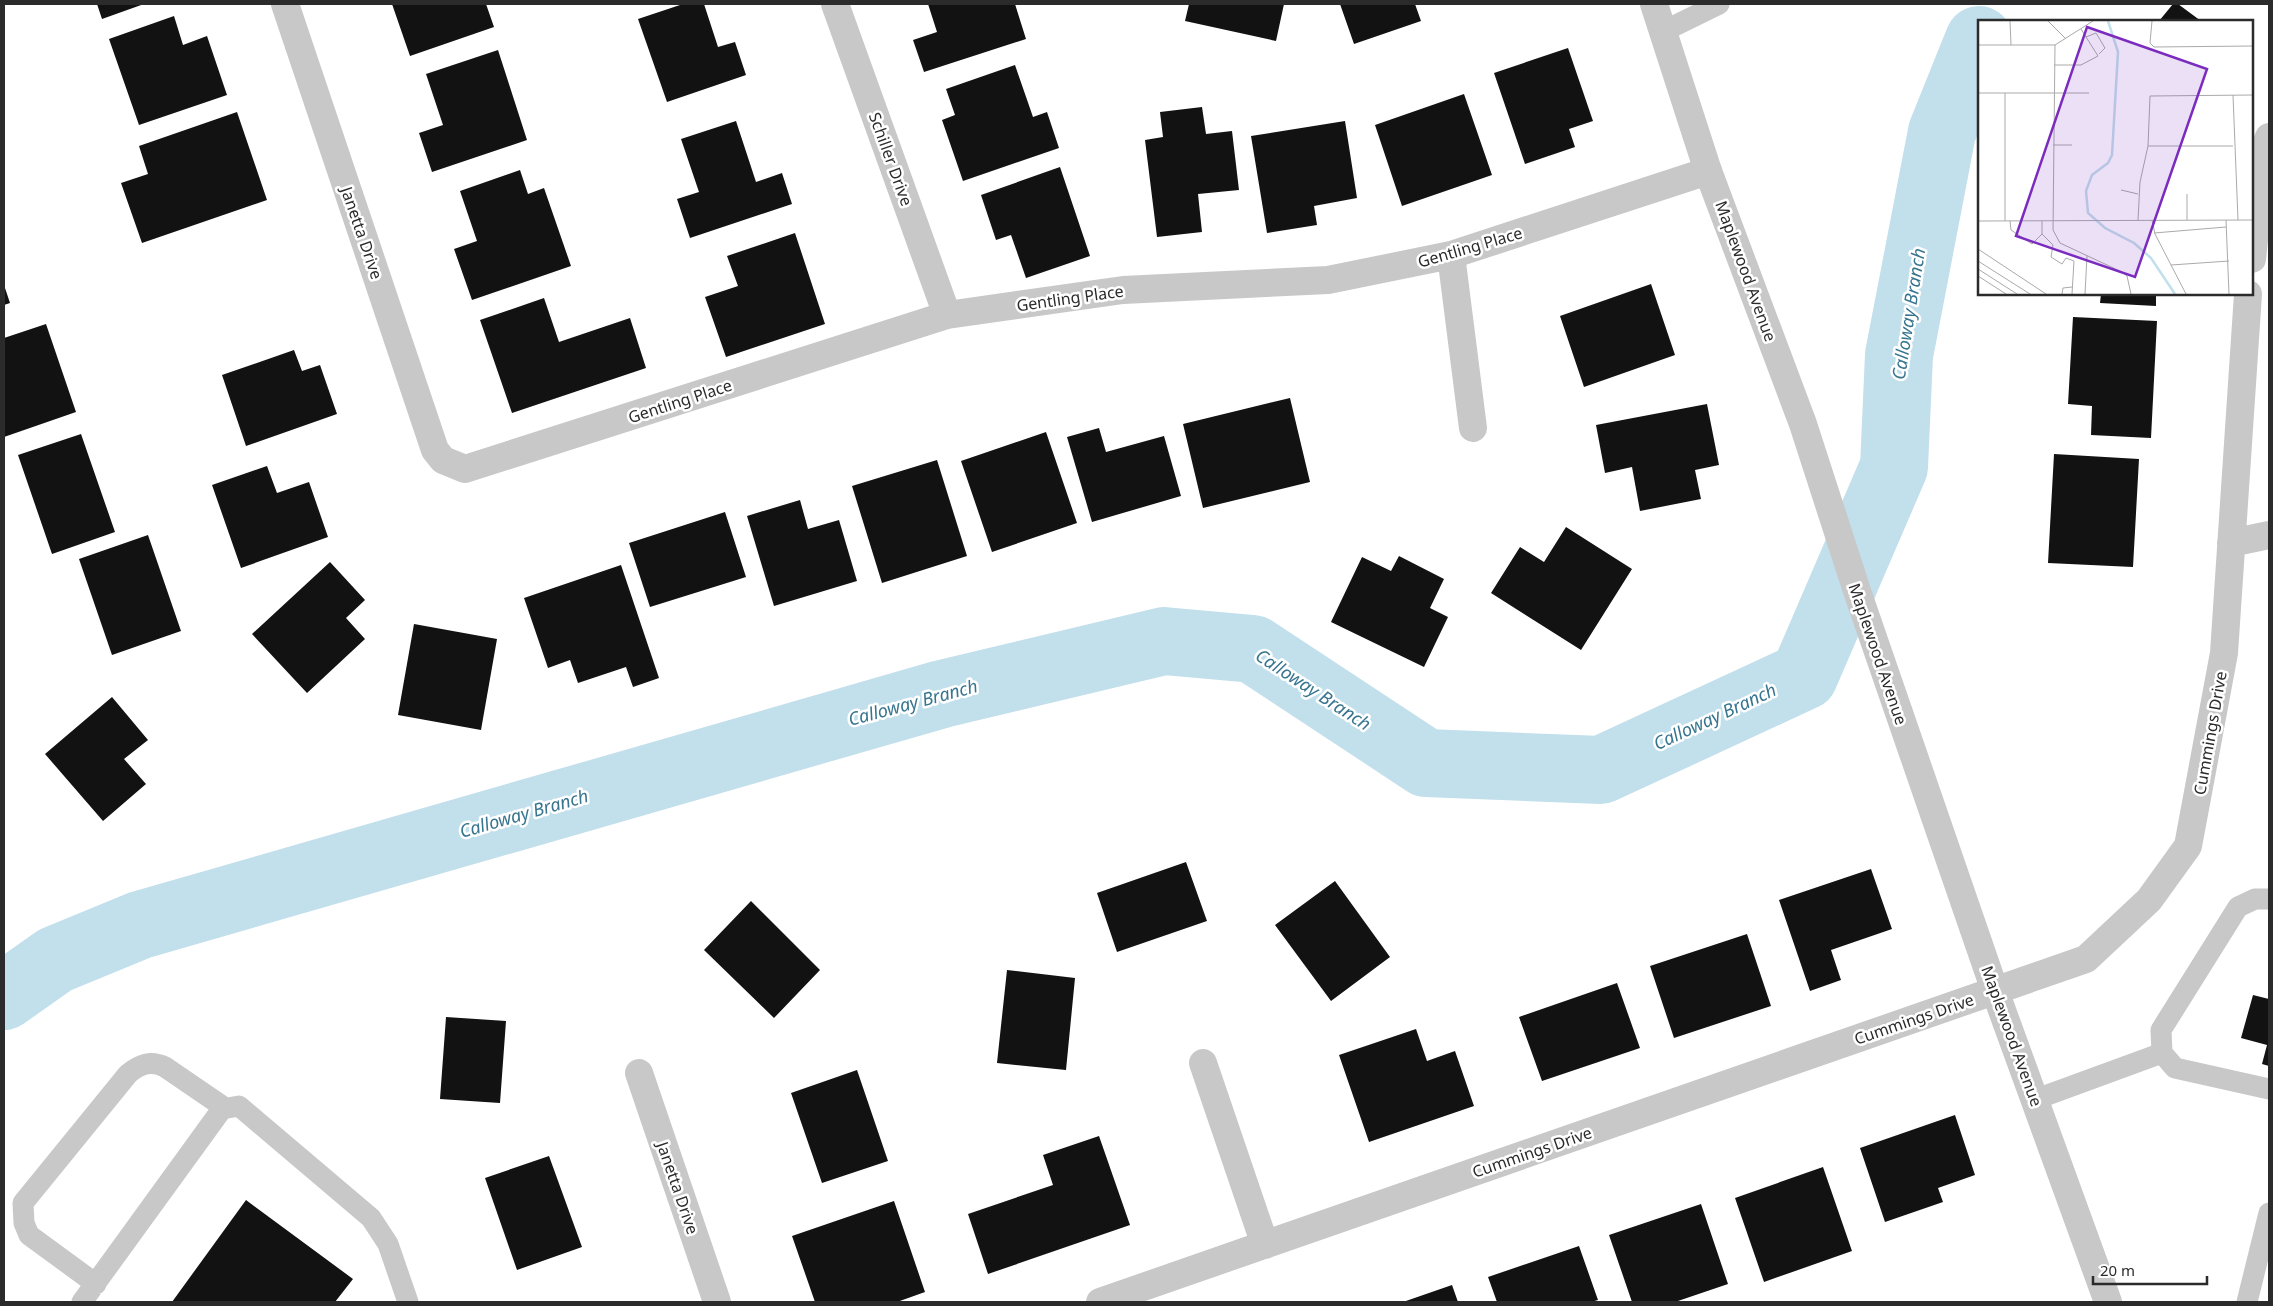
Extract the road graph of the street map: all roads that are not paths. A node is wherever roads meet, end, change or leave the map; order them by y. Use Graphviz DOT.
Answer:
graph roads {
  1 [pos="285,4"];
  2 [pos="835,4"];
  3 [pos="1654,4"];
  4 [pos="1719,4"];
  5 [pos="1664,31"];
  6 [pos="2269,137"];
  7 [pos="1708,171"];
  8 [pos="2253,249"];
  9 [pos="1451,255"];
  10 [pos="2248,295"];
  11 [pos="947,315"];
  12 [pos="1473,428"];
  13 [pos="443,460"];
  14 [pos="2269,535"];
  15 [pos="2231,543"];
  16 [pos="2269,899"];
  17 [pos="1995,991"];
  18 [pos="2162,1053"];
  19 [pos="1203,1063"];
  20 [pos="639,1073"];
  21 [pos="2269,1089"];
  22 [pos="2034,1100"];
  23 [pos="225,1108"];
  24 [pos="2269,1213"];
  25 [pos="1265,1245"];
  26 [pos="96,1284"];
  27 [pos="82,1302"];
  28 [pos="408,1302"];
  29 [pos="717,1302"];
  30 [pos="1100,1302"];
  31 [pos="2108,1302"];
  32 [pos="2247,1302"];
  1 -- 13 [label="street, Janetta Drive"];
  2 -- 11 [label="street, Schiller Drive"];
  3 -- 5 [label="street, Maplewood Avenue"];
  4 -- 5 [label="lane"];
  5 -- 7 [label="street, Maplewood Avenue"];
  6 -- 8 [label="street"];
  7 -- 9 [label="street, Gentling Place"];
  7 -- 17 [label="street, Maplewood Avenue"];
  9 -- 11 [label="street, Gentling Place"];
  9 -- 12 [label="street"];
  10 -- 15 [label="street, Cummings Drive"];
  11 -- 13 [label="street, Gentling Place"];
  14 -- 15 [label="street"];
  15 -- 17 [label="street, Cummings Drive"];
  16 -- 18 [label="lane"];
  17 -- 22 [label="street, Maplewood Avenue"];
  17 -- 25 [label="street, Cummings Drive"];
  18 -- 21 [label="lane"];
  18 -- 22 [label="lane"];
  19 -- 25 [label="street"];
  20 -- 29 [label="street, Janetta Drive"];
  22 -- 31 [label="street, Maplewood Avenue"];
  23 -- 26 [label="lane"];
  23 -- 26 [label="lane"];
  23 -- 28 [label="lane"];
  24 -- 32 [label="lane"];
  25 -- 30 [label="street, Cummings Drive"];
  26 -- 27 [label="lane"];
}
